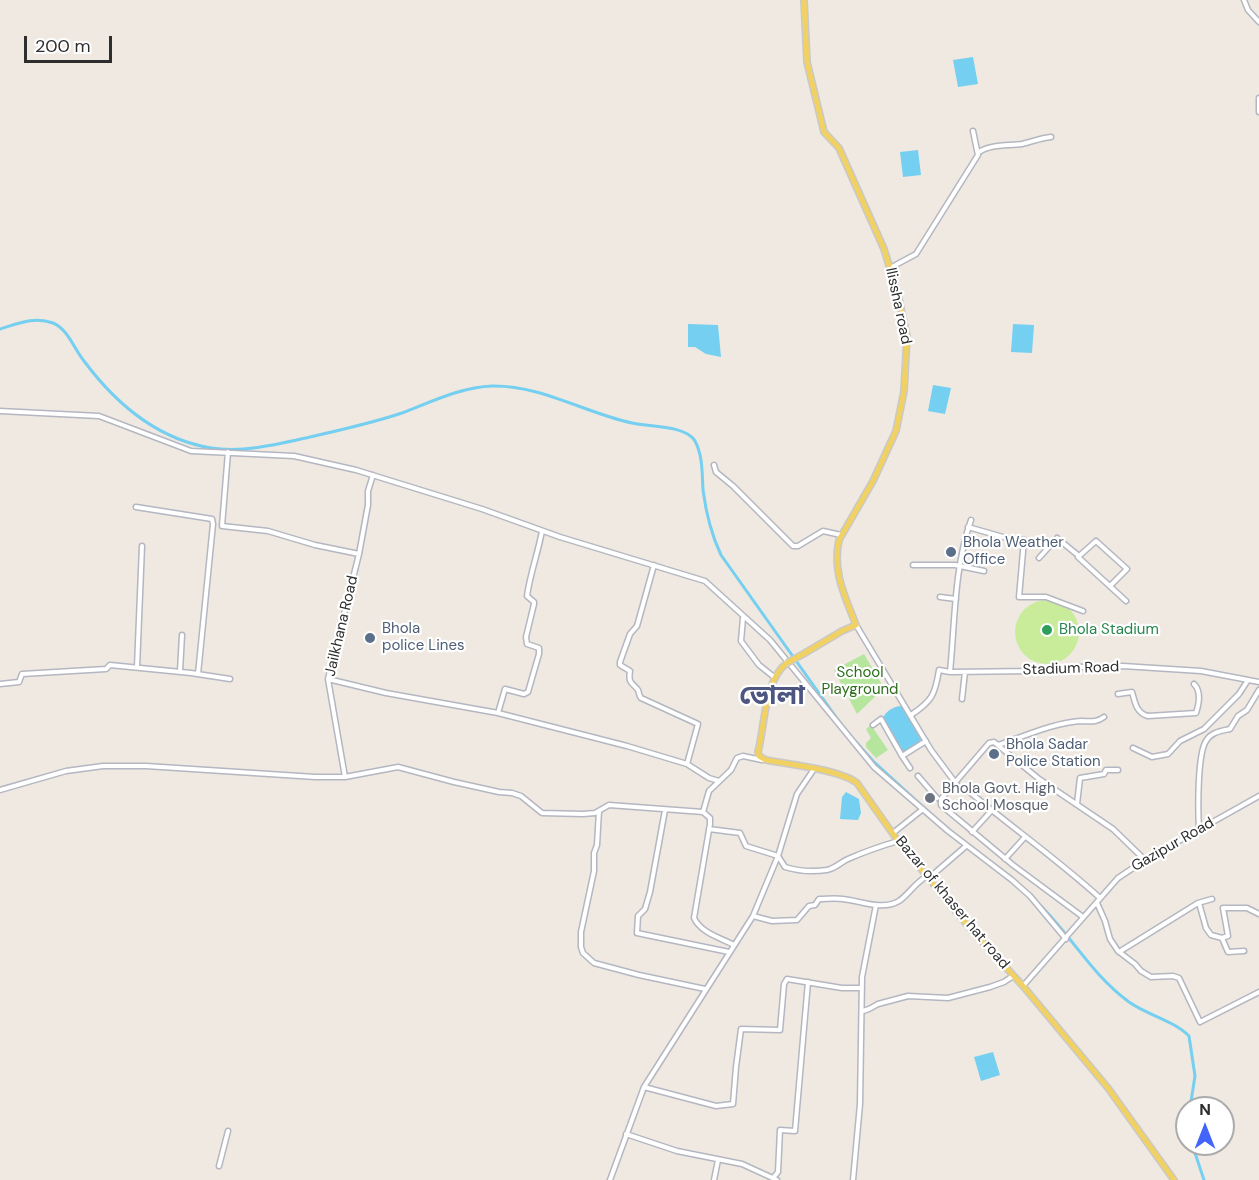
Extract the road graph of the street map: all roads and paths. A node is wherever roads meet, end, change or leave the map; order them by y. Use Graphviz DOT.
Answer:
graph roads {
  1 [pos="804,0"];
  2 [pos="1244,0"];
  3 [pos="1259,22"];
  4 [pos="1259,98"];
  5 [pos="1259,112"];
  6 [pos="973,131"];
  7 [pos="1051,137"];
  8 [pos="979,152"];
  9 [pos="890,268"];
  10 [pos="0,411"];
  11 [pos="228,452"];
  12 [pos="714,465"];
  13 [pos="373,475"];
  14 [pos="136,507"];
  15 [pos="144,508"];
  16 [pos="138,513"];
  17 [pos="971,520"];
  18 [pos="968,527"];
  19 [pos="542,531"];
  20 [pos="842,535"];
  21 [pos="142,546"];
  22 [pos="359,554"];
  23 [pos="1079,556"];
  24 [pos="1039,558"];
  25 [pos="654,565"];
  26 [pos="914,565"];
  27 [pos="961,566"];
  28 [pos="984,571"];
  29 [pos="1110,586"];
  30 [pos="940,597"];
  31 [pos="956,599"];
  32 [pos="1126,602"];
  33 [pos="1083,611"];
  34 [pos="743,617"];
  35 [pos="856,625"];
  36 [pos="182,635"];
  37 [pos="137,667"];
  38 [pos="180,672"];
  39 [pos="950,672"];
  40 [pos="965,672"];
  41 [pos="198,674"];
  42 [pos="774,677"];
  43 [pos="328,678"];
  44 [pos="230,679"];
  45 [pos="1248,680"];
  46 [pos="1259,682"];
  47 [pos="0,684"];
  48 [pos="1194,684"];
  49 [pos="1259,690"];
  50 [pos="1118,694"];
  51 [pos="962,699"];
  52 [pos="498,713"];
  53 [pos="911,716"];
  54 [pos="1104,717"];
  55 [pos="873,725"];
  56 [pos="926,741"];
  57 [pos="997,745"];
  58 [pos="1133,748"];
  59 [pos="902,756"];
  60 [pos="766,760"];
  61 [pos="687,764"];
  62 [pos="910,768"];
  63 [pos="814,769"];
  64 [pos="1118,770"];
  65 [pos="918,776"];
  66 [pos="345,777"];
  67 [pos="719,782"];
  68 [pos="955,783"];
  69 [pos="0,790"];
  70 [pos="1259,795"];
  71 [pos="937,798"];
  72 [pos="1077,804"];
  73 [pos="923,809"];
  74 [pos="599,810"];
  75 [pos="665,810"];
  76 [pos="992,810"];
  77 [pos="703,812"];
  78 [pos="709,829"];
  79 [pos="1200,830"];
  80 [pos="972,832"];
  81 [pos="893,833"];
  82 [pos="1025,837"];
  83 [pos="898,841"];
  84 [pos="966,846"];
  85 [pos="778,856"];
  86 [pos="1005,859"];
  87 [pos="1145,860"];
  88 [pos="928,877"];
  89 [pos="1100,898"];
  90 [pos="1212,899"];
  91 [pos="1097,903"];
  92 [pos="1199,903"];
  93 [pos="876,905"];
  94 [pos="1259,914"];
  95 [pos="753,916"];
  96 [pos="1083,917"];
  97 [pos="1222,938"];
  98 [pos="1066,939"];
  99 [pos="734,945"];
  100 [pos="1244,951"];
  101 [pos="729,952"];
  102 [pos="1119,952"];
  103 [pos="1013,976"];
  104 [pos="808,982"];
  105 [pos="1023,986"];
  106 [pos="862,988"];
  107 [pos="705,989"];
  108 [pos="1259,992"];
  109 [pos="863,1011"];
  110 [pos="644,1087"];
  111 [pos="228,1131"];
  112 [pos="626,1134"];
  113 [pos="718,1160"];
  114 [pos="219,1166"];
  115 [pos="775,1179"];
  116 [pos="610,1180"];
  117 [pos="714,1180"];
  118 [pos="853,1180"];
  119 [pos="1174,1180"];
  1 -- 9 [label="main road, Ilissha road"];
  2 -- 3 [label="street"];
  4 -- 5 [label="street"];
  6 -- 8 [label="street"];
  7 -- 8 [label="street"];
  8 -- 9 [label="street"];
  9 -- 20 [label="main road, Ilissha road"];
  10 -- 11 [label="street"];
  11 -- 13 [label="street"];
  11 -- 22 [label="street"];
  12 -- 20 [label="street"];
  13 -- 19 [label="street"];
  13 -- 22 [label="street, Jailkhana Road"];
  14 -- 15 [label="street"];
  15 -- 16 [label="street"];
  15 -- 41 [label="street"];
  17 -- 18 [label="street"];
  18 -- 27 [label="street"];
  18 -- 33 [label="street"];
  19 -- 25 [label="street"];
  19 -- 52 [label="street"];
  20 -- 35 [label="main road, Ilissha road"];
  21 -- 37 [label="street"];
  22 -- 43 [label="street, Jailkhana Road"];
  23 -- 24 [label="street"];
  23 -- 29 [label="street"];
  23 -- 29 [label="street"];
  25 -- 34 [label="street"];
  25 -- 61 [label="street"];
  26 -- 27 [label="street"];
  27 -- 28 [label="street"];
  27 -- 31 [label="street"];
  29 -- 32 [label="street"];
  30 -- 31 [label="street"];
  31 -- 39 [label="street"];
  34 -- 42 [label="street"];
  34 -- 73 [label="street"];
  35 -- 42 [label="main road, bridge"];
  35 -- 53 [label="street"];
  36 -- 38 [label="street"];
  37 -- 38 [label="street"];
  37 -- 47 [label="street"];
  38 -- 41 [label="street"];
  39 -- 40 [label="street, Stadium Road"];
  39 -- 53 [label="street"];
  40 -- 45 [label="street, Stadium Road"];
  40 -- 51 [label="street"];
  41 -- 44 [label="street"];
  42 -- 60 [label="main road"];
  43 -- 52 [label="street"];
  43 -- 66 [label="street, Jailkhana Road"];
  45 -- 46 [label="street, Stadium Road"];
  45 -- 58 [label="street"];
  48 -- 50 [label="street"];
  49 -- 79 [label="street"];
  52 -- 61 [label="street"];
  53 -- 56 [label="street"];
  54 -- 57 [label="street"];
  55 -- 59 [label="street"];
  56 -- 59 [label="street"];
  56 -- 68 [label="street"];
  57 -- 68 [label="street"];
  57 -- 72 [label="street"];
  59 -- 62 [label="street"];
  60 -- 63 [label="main road, Bazar of khaser hat road"];
  60 -- 67 [label="street"];
  61 -- 67 [label="street"];
  63 -- 81 [label="main road, Bazar of khaser hat road"];
  63 -- 85 [label="street"];
  64 -- 72 [label="street"];
  65 -- 71 [label="street"];
  66 -- 69 [label="street"];
  66 -- 74 [label="street"];
  67 -- 77 [label="street"];
  68 -- 76 [label="street"];
  68 -- 80 [label="street"];
  70 -- 79 [label="street, Gazipur Road"];
  72 -- 87 [label="street"];
  73 -- 81 [label="street"];
  73 -- 84 [label="street"];
  74 -- 75 [label="street"];
  74 -- 107 [label="street"];
  75 -- 77 [label="street"];
  75 -- 101 [label="street"];
  76 -- 80 [label="street"];
  76 -- 82 [label="street"];
  77 -- 78 [label="street"];
  78 -- 85 [label="street"];
  78 -- 99 [label="street"];
  79 -- 87 [label="street, Gazipur Road"];
  80 -- 86 [label="street"];
  81 -- 83 [label="main road, Bazar of khaser hat road"];
  82 -- 86 [label="street"];
  82 -- 89 [label="street"];
  83 -- 85 [label="street"];
  83 -- 88 [label="main road, Bazar of khaser hat road"];
  84 -- 88 [label="street"];
  84 -- 98 [label="street"];
  85 -- 95 [label="street"];
  86 -- 96 [label="street"];
  87 -- 89 [label="street, Gazipur Road"];
  88 -- 93 [label="street"];
  88 -- 103 [label="main road, Bazar of khaser hat road"];
  89 -- 91 [label="street, Gazipur Road"];
  90 -- 92 [label="street"];
  91 -- 96 [label="street, Gazipur Road"];
  91 -- 102 [label="street"];
  92 -- 97 [label="street"];
  92 -- 102 [label="street"];
  93 -- 95 [label="street"];
  93 -- 106 [label="street"];
  94 -- 97 [label="street"];
  95 -- 99 [label="street"];
  96 -- 98 [label="street, Gazipur Road"];
  97 -- 100 [label="street"];
  98 -- 105 [label="street, Gazipur Road"];
  99 -- 101 [label="street"];
  101 -- 107 [label="street"];
  102 -- 108 [label="street"];
  103 -- 105 [label="main road, Bazar of khaser hat road"];
  103 -- 109 [label="street"];
  104 -- 106 [label="street"];
  104 -- 110 [label="street"];
  104 -- 115 [label="street"];
  105 -- 119 [label="main road, Bazar of khaser hat road"];
  106 -- 109 [label="street"];
  107 -- 110 [label="street"];
  109 -- 118 [label="street"];
  110 -- 112 [label="street"];
  111 -- 114 [label="street"];
  112 -- 113 [label="street"];
  112 -- 116 [label="street"];
  113 -- 115 [label="street"];
  113 -- 117 [label="street"];
}
